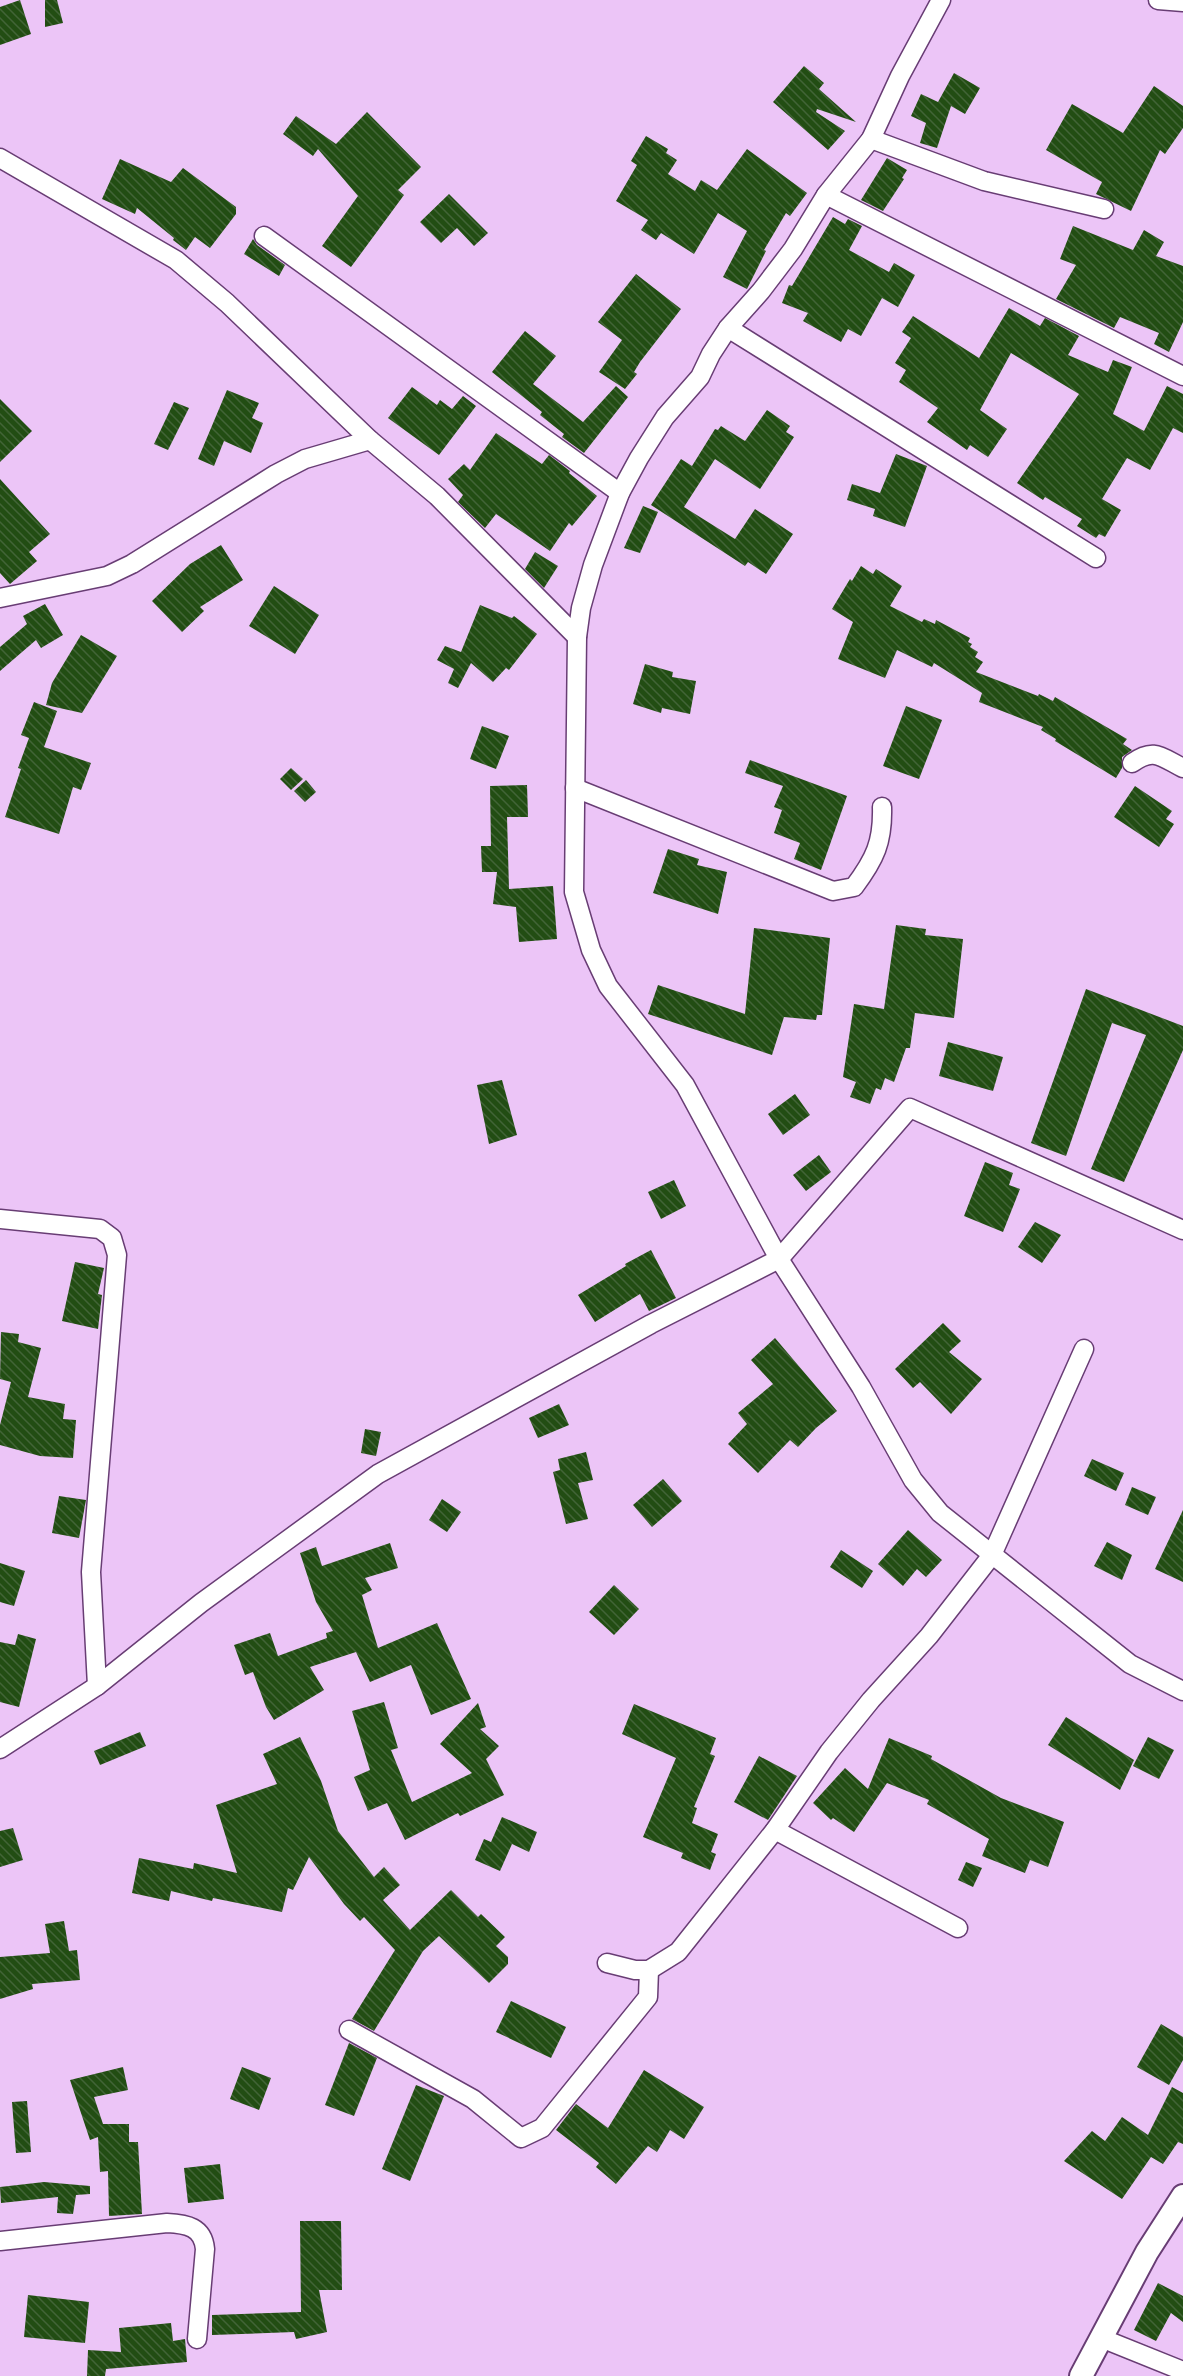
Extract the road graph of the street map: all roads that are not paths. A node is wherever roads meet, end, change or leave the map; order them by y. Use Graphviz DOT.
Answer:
graph roads {
  1 [pos="941,0"];
  2 [pos="1158,0"];
  3 [pos="1183,2"];
  4 [pos="871,139"];
  5 [pos="0,158"];
  6 [pos="826,195"];
  7 [pos="1104,209"];
  8 [pos="264,236"];
  9 [pos="728,328"];
  10 [pos="1183,376"];
  11 [pos="370,440"];
  12 [pos="620,493"];
  13 [pos="1096,558"];
  14 [pos="0,598"];
  15 [pos="577,638"];
  16 [pos="1132,763"];
  17 [pos="1183,768"];
  18 [pos="575,788"];
  19 [pos="882,807"];
  20 [pos="0,1219"];
  21 [pos="1183,1230"];
  22 [pos="779,1259"];
  23 [pos="1084,1348"];
  24 [pos="992,1555"];
  25 [pos="97,1686"];
  26 [pos="1183,1691"];
  27 [pos="0,1749"];
  28 [pos="775,1830"];
  29 [pos="958,1928"];
  30 [pos="607,1963"];
  31 [pos="649,1970"];
  32 [pos="349,2030"];
  33 [pos="1183,2196"];
  34 [pos="0,2241"];
  35 [pos="1101,2338"];
  36 [pos="197,2339"];
  37 [pos="1183,2371"];
  38 [pos="1081,2376"];
  1 -- 4 [label="street"];
  2 -- 3 [label="street"];
  4 -- 6 [label="street"];
  4 -- 7 [label="street"];
  5 -- 11 [label="street"];
  6 -- 9 [label="street"];
  6 -- 10 [label="street"];
  8 -- 12 [label="street"];
  9 -- 12 [label="street"];
  9 -- 13 [label="street"];
  11 -- 14 [label="street"];
  11 -- 15 [label="street"];
  12 -- 15 [label="street"];
  15 -- 18 [label="street"];
  16 -- 17 [label="street"];
  18 -- 19 [label="street"];
  18 -- 22 [label="street"];
  20 -- 25 [label="street"];
  21 -- 22 [label="street"];
  22 -- 24 [label="street"];
  22 -- 25 [label="street"];
  23 -- 24 [label="street"];
  24 -- 26 [label="street"];
  24 -- 28 [label="street"];
  25 -- 27 [label="street"];
  28 -- 29 [label="street"];
  28 -- 31 [label="street"];
  30 -- 31 [label="street"];
  31 -- 32 [label="street"];
  33 -- 35 [label="street"];
  34 -- 36 [label="street"];
  35 -- 37 [label="street"];
  35 -- 38 [label="street"];
}
